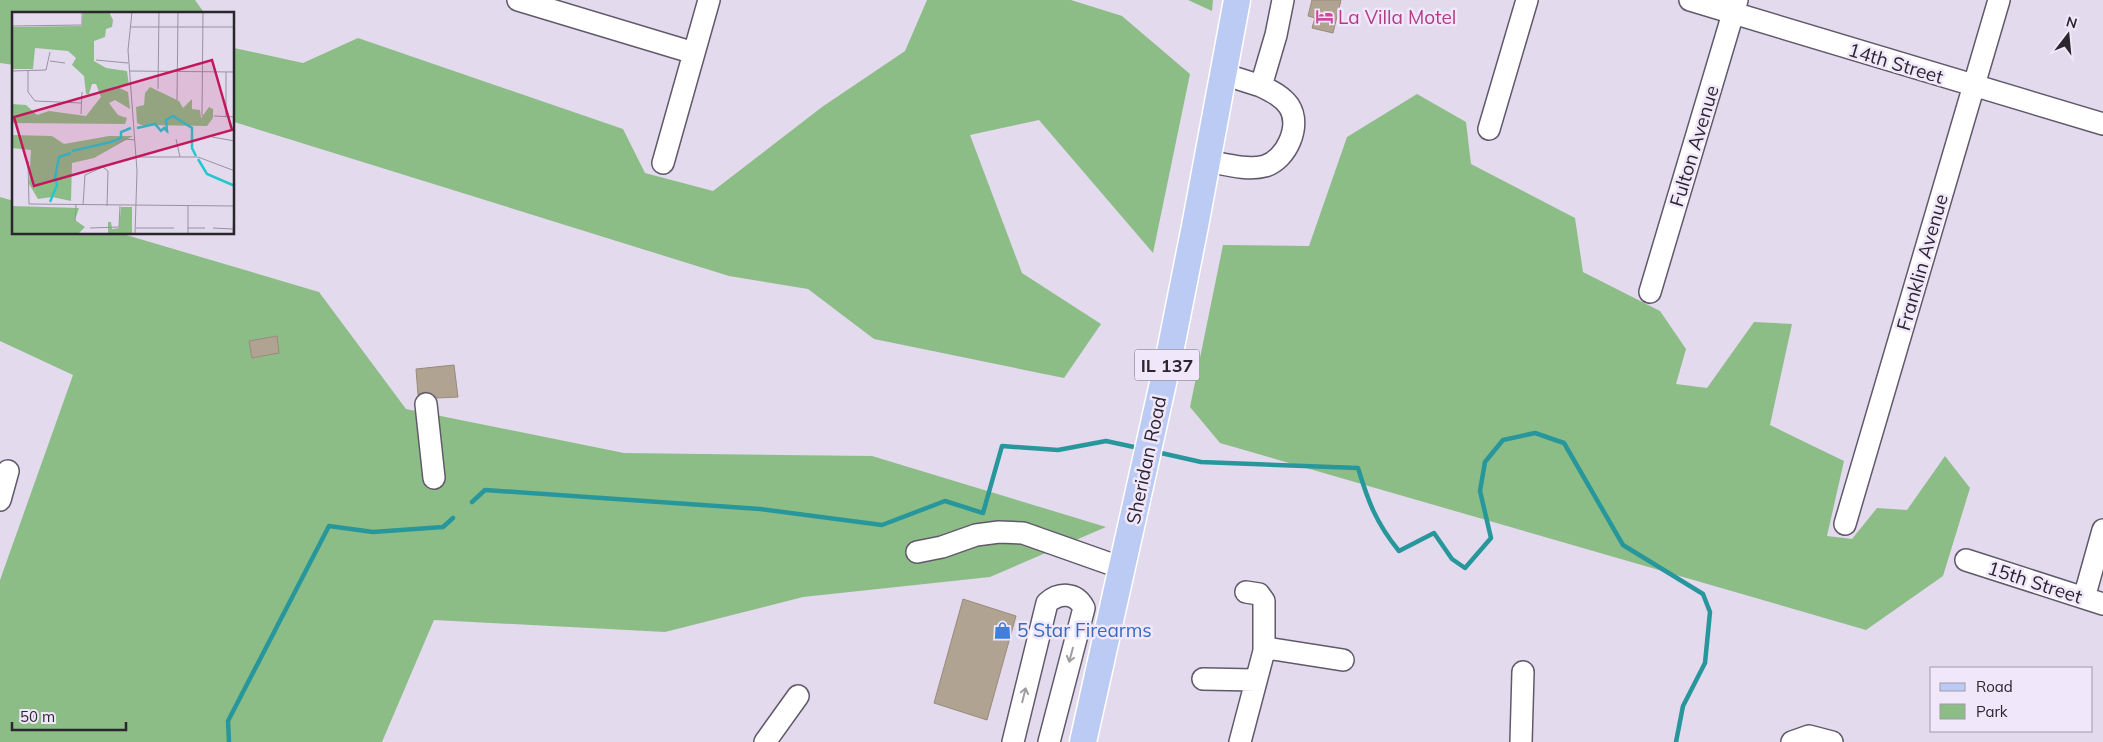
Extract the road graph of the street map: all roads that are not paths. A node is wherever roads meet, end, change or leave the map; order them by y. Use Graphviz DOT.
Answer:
graph roads {
  1 [pos="518,0"];
  2 [pos="709,0"];
  3 [pos="1237,0"];
  4 [pos="1282,0"];
  5 [pos="1527,0"];
  6 [pos="1690,0"];
  7 [pos="1999,0"];
  8 [pos="1735,6"];
  9 [pos="694,52"];
  10 [pos="1223,74"];
  11 [pos="1261,86"];
  12 [pos="1974,86"];
  13 [pos="2103,124"];
  14 [pos="1489,129"];
  15 [pos="1207,161"];
  16 [pos="663,163"];
  17 [pos="1650,292"];
  18 [pos="426,404"];
  19 [pos="8,471"];
  20 [pos="434,478"];
  21 [pos="0,500"];
  22 [pos="1845,524"];
  23 [pos="2103,530"];
  24 [pos="917,552"];
  25 [pos="1966,560"];
  26 [pos="1122,568"];
  27 [pos="1246,592"];
  28 [pos="2093,601"];
  29 [pos="1264,651"];
  30 [pos="1343,660"];
  31 [pos="1523,672"];
  32 [pos="1203,679"];
  33 [pos="1255,680"];
  34 [pos="798,696"];
  35 [pos="1088,741"];
  36 [pos="765,742"];
  37 [pos="1013,742"];
  38 [pos="1049,742"];
  39 [pos="1240,742"];
  40 [pos="1521,742"];
  41 [pos="1792,742"];
  42 [pos="1832,742"];
  1 -- 9 [label="street"];
  2 -- 9 [label="street"];
  3 -- 10 [label="main road, Sheridan Road / IL 137"];
  4 -- 11 [label="street"];
  5 -- 14 [label="street"];
  6 -- 8 [label="street, 14th Street"];
  7 -- 12 [label="street, Franklin Avenue"];
  8 -- 12 [label="street, 14th Street"];
  8 -- 17 [label="street, Fulton Avenue"];
  9 -- 16 [label="street"];
  10 -- 11 [label="street"];
  10 -- 15 [label="main road, Sheridan Road / IL 137"];
  11 -- 15 [label="street"];
  12 -- 13 [label="street, 14th Street"];
  12 -- 22 [label="street, Franklin Avenue"];
  15 -- 26 [label="main road, Sheridan Road / IL 137"];
  18 -- 20 [label="street"];
  19 -- 21 [label="street"];
  23 -- 28 [label="street"];
  24 -- 26 [label="street"];
  25 -- 28 [label="street, 15th Street"];
  26 -- 35 [label="main road, Sheridan Road / IL 137"];
  27 -- 29 [label="street"];
  29 -- 30 [label="street"];
  29 -- 33 [label="street"];
  31 -- 40 [label="street"];
  32 -- 33 [label="street"];
  33 -- 39 [label="street"];
  34 -- 36 [label="street"];
  37 -- 38 [label="street, one-way"];
  41 -- 42 [label="street"];
}
